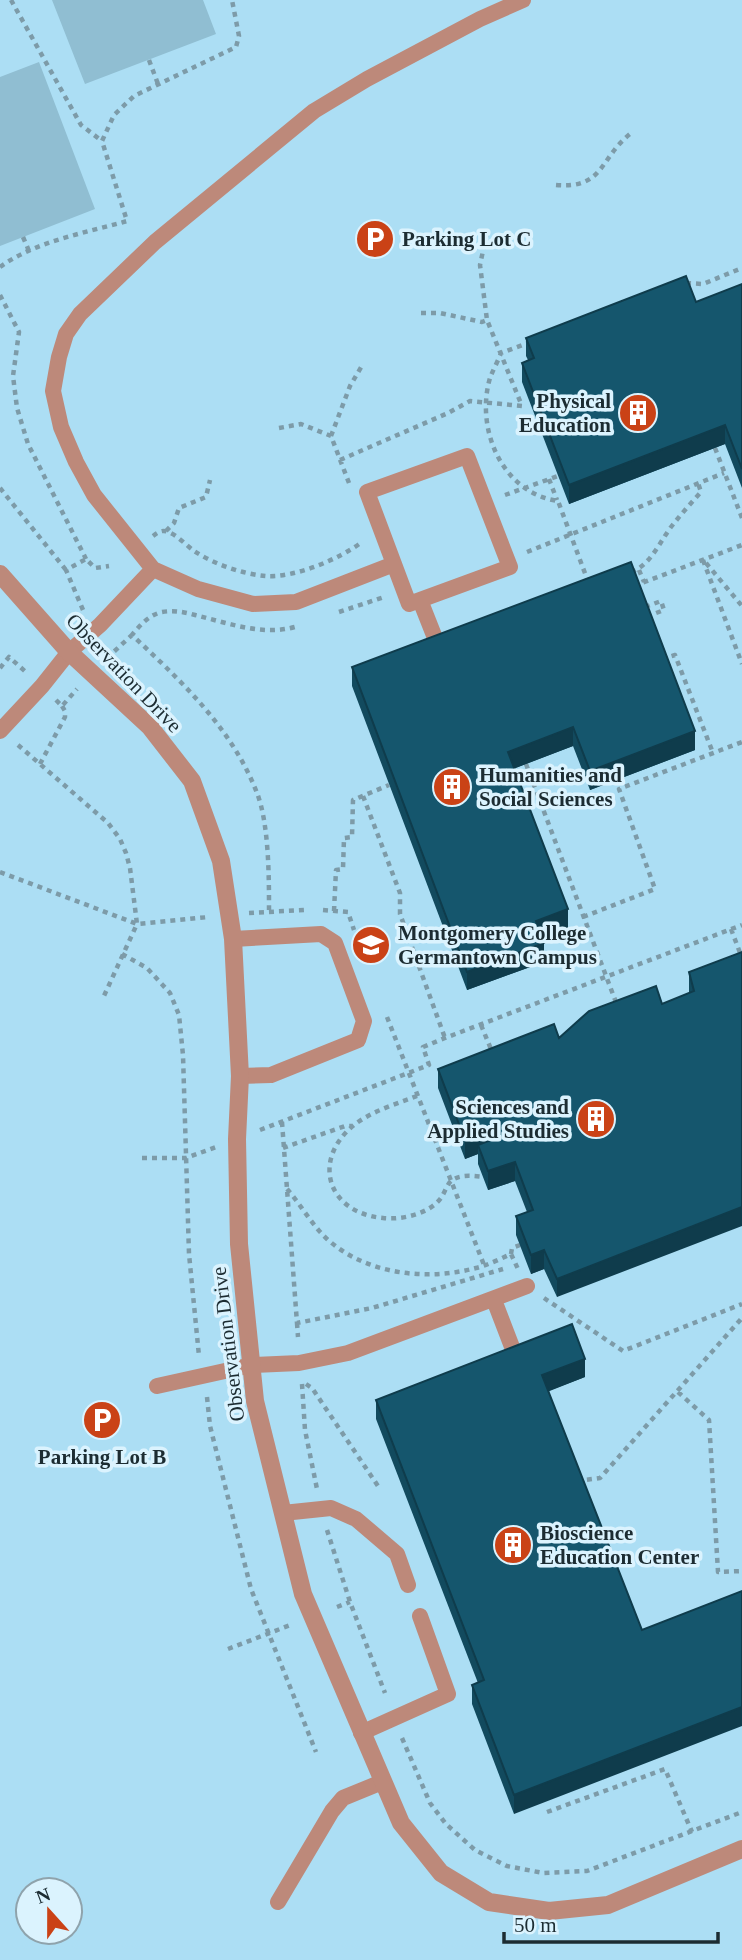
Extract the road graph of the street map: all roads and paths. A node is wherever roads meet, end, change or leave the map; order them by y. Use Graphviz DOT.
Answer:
graph roads {
  1 [pos="11,0"];
  2 [pos="232,0"];
  3 [pos="523,0"];
  4 [pos="149,60"];
  5 [pos="158,84"];
  6 [pos="630,134"];
  7 [pos="102,141"];
  8 [pos="556,185"];
  9 [pos="487,232"];
  10 [pos="23,237"];
  11 [pos="29,251"];
  12 [pos="0,267"];
  13 [pos="742,268"];
  14 [pos="685,283"];
  15 [pos="0,295"];
  16 [pos="421,313"];
  17 [pos="487,320"];
  18 [pos="538,339"];
  19 [pos="501,353"];
  20 [pos="363,364"];
  21 [pos="487,402"];
  22 [pos="279,428"];
  23 [pos="331,436"];
  24 [pos="715,448"];
  25 [pos="724,473"];
  26 [pos="558,476"];
  27 [pos="549,479"];
  28 [pos="210,480"];
  29 [pos="698,483"];
  30 [pos="0,488"];
  31 [pos="526,488"];
  32 [pos="558,500"];
  33 [pos="485,503"];
  34 [pos="742,516"];
  35 [pos="166,531"];
  36 [pos="570,533"];
  37 [pos="369,537"];
  38 [pos="149,538"];
  39 [pos="742,545"];
  40 [pos="86,559"];
  41 [pos="507,560"];
  42 [pos="703,560"];
  43 [pos="394,564"];
  44 [pos="109,566"];
  45 [pos="153,569"];
  46 [pos="66,570"];
  47 [pos="639,570"];
  48 [pos="0,574"];
  49 [pos="626,574"];
  50 [pos="644,582"];
  51 [pos="591,587"];
  52 [pos="404,591"];
  53 [pos="420,600"];
  54 [pos="645,607"];
  55 [pos="742,607"];
  56 [pos="83,610"];
  57 [pos="337,612"];
  58 [pos="301,624"];
  59 [pos="132,635"];
  60 [pos="437,643"];
  61 [pos="660,645"];
  62 [pos="114,651"];
  63 [pos="69,652"];
  64 [pos="9,657"];
  65 [pos="742,664"];
  66 [pos="0,668"];
  67 [pos="62,706"];
  68 [pos="0,731"];
  69 [pos="742,742"];
  70 [pos="18,746"];
  71 [pos="713,753"];
  72 [pos="40,764"];
  73 [pos="526,764"];
  74 [pos="389,785"];
  75 [pos="363,796"];
  76 [pos="0,872"];
  77 [pos="268,910"];
  78 [pos="334,911"];
  79 [pos="583,917"];
  80 [pos="137,924"];
  81 [pos="742,925"];
  82 [pos="731,929"];
  83 [pos="233,939"];
  84 [pos="122,954"];
  85 [pos="742,958"];
  86 [pos="606,977"];
  87 [pos="103,998"];
  88 [pos="618,1007"];
  89 [pos="481,1025"];
  90 [pos="445,1038"];
  91 [pos="497,1065"];
  92 [pos="240,1076"];
  93 [pos="417,1096"];
  94 [pos="282,1122"];
  95 [pos="353,1126"];
  96 [pos="237,1139"];
  97 [pos="284,1148"];
  98 [pos="142,1158"];
  99 [pos="186,1158"];
  100 [pos="484,1177"];
  101 [pos="451,1181"];
  102 [pos="286,1189"];
  103 [pos="520,1245"];
  104 [pos="512,1254"];
  105 [pos="500,1259"];
  106 [pos="484,1265"];
  107 [pos="516,1265"];
  108 [pos="527,1286"];
  109 [pos="494,1300"];
  110 [pos="742,1304"];
  111 [pos="742,1318"];
  112 [pos="297,1323"];
  113 [pos="298,1337"];
  114 [pos="200,1357"];
  115 [pos="517,1360"];
  116 [pos="252,1365"];
  117 [pos="300,1375"];
  118 [pos="302,1381"];
  119 [pos="157,1386"];
  120 [pos="206,1392"];
  121 [pos="678,1392"];
  122 [pos="576,1481"];
  123 [pos="380,1489"];
  124 [pos="318,1494"];
  125 [pos="283,1513"];
  126 [pos="325,1526"];
  127 [pos="742,1571"];
  128 [pos="408,1585"];
  129 [pos="350,1602"];
  130 [pos="337,1607"];
  131 [pos="420,1616"];
  132 [pos="300,1622"];
  133 [pos="268,1634"];
  134 [pos="228,1649"];
  135 [pos="386,1693"];
  136 [pos="399,1731"];
  137 [pos="361,1732"];
  138 [pos="316,1752"];
  139 [pos="382,1782"];
  140 [pos="547,1812"];
  141 [pos="742,1812"];
  142 [pos="691,1832"];
  143 [pos="742,1849"];
  144 [pos="278,1902"];
  1 -- 7 [label="path"];
  2 -- 5 [label="path"];
  3 -- 45 [label="lane"];
  4 -- 5 [label="path"];
  5 -- 7 [label="path"];
  6 -- 8 [label="path"];
  7 -- 11 [label="path"];
  9 -- 17 [label="path"];
  10 -- 11 [label="path"];
  11 -- 12 [label="path"];
  13 -- 14 [label="path"];
  15 -- 40 [label="path"];
  16 -- 17 [label="path"];
  17 -- 19 [label="path"];
  18 -- 19 [label="path"];
  19 -- 21 [label="path"];
  19 -- 21 [label="path"];
  20 -- 23 [label="path"];
  21 -- 23 [label="path"];
  21 -- 31 [label="path"];
  22 -- 23 [label="path"];
  24 -- 25 [label="path"];
  25 -- 29 [label="path"];
  25 -- 34 [label="path"];
  26 -- 27 [label="path"];
  27 -- 31 [label="path"];
  27 -- 32 [label="path"];
  28 -- 35 [label="path"];
  29 -- 36 [label="path"];
  29 -- 47 [label="path"];
  30 -- 46 [label="path"];
  31 -- 32 [label="path"];
  31 -- 33 [label="path"];
  32 -- 36 [label="path"];
  33 -- 41 [label="lane"];
  33 -- 43 [label="lane"];
  35 -- 37 [label="path"];
  35 -- 38 [label="path"];
  36 -- 41 [label="path"];
  36 -- 51 [label="path"];
  39 -- 42 [label="path"];
  40 -- 44 [label="path"];
  40 -- 46 [label="path"];
  41 -- 53 [label="lane"];
  42 -- 50 [label="path"];
  42 -- 55 [label="path"];
  42 -- 65 [label="path"];
  43 -- 45 [label="lane"];
  43 -- 52 [label="lane"];
  45 -- 63 [label="lane"];
  46 -- 56 [label="path"];
  47 -- 49 [label="path"];
  47 -- 50 [label="path"];
  48 -- 63 [label="street, Observation Drive"];
  50 -- 54 [label="path"];
  52 -- 53 [label="lane"];
  52 -- 57 [label="path"];
  53 -- 60 [label="lane"];
  54 -- 54 [label="path"];
  58 -- 59 [label="path"];
  59 -- 62 [label="path"];
  59 -- 77 [label="path"];
  61 -- 71 [label="path"];
  63 -- 68 [label="lane"];
  63 -- 83 [label="street, Observation Drive"];
  64 -- 66 [label="path"];
  67 -- 72 [label="path"];
  69 -- 71 [label="path"];
  70 -- 72 [label="path"];
  71 -- 79 [label="path"];
  72 -- 80 [label="path"];
  73 -- 79 [label="path"];
  74 -- 75 [label="path"];
  75 -- 78 [label="path"];
  75 -- 90 [label="path"];
  76 -- 80 [label="path"];
  79 -- 86 [label="path"];
  80 -- 84 [label="path"];
  81 -- 82 [label="path"];
  82 -- 85 [label="path"];
  82 -- 86 [label="path"];
  83 -- 92 [label="street, Observation Drive"];
  83 -- 92 [label="lane"];
  84 -- 87 [label="path"];
  84 -- 99 [label="path"];
  86 -- 88 [label="path"];
  86 -- 89 [label="path"];
  89 -- 90 [label="path"];
  89 -- 91 [label="path"];
  90 -- 94 [label="path"];
  92 -- 96 [label="street, Observation Drive"];
  93 -- 95 [label="path"];
  94 -- 96 [label="path"];
  94 -- 97 [label="path"];
  95 -- 97 [label="path"];
  95 -- 101 [label="path"];
  96 -- 99 [label="path"];
  96 -- 116 [label="street, Observation Drive"];
  97 -- 102 [label="path"];
  98 -- 99 [label="path"];
  99 -- 114 [label="path"];
  100 -- 101 [label="path"];
  101 -- 106 [label="path"];
  102 -- 106 [label="path"];
  102 -- 112 [label="path"];
  103 -- 104 [label="path"];
  105 -- 106 [label="path"];
  107 -- 112 [label="path"];
  108 -- 109 [label="lane"];
  108 -- 110 [label="path"];
  109 -- 115 [label="lane"];
  109 -- 116 [label="lane"];
  111 -- 121 [label="path"];
  112 -- 113 [label="path"];
  116 -- 119 [label="lane"];
  116 -- 125 [label="street, Observation Drive"];
  117 -- 118 [label="path"];
  118 -- 123 [label="path"];
  118 -- 124 [label="path"];
  120 -- 133 [label="path"];
  121 -- 122 [label="path"];
  121 -- 127 [label="path"];
  125 -- 128 [label="lane"];
  125 -- 137 [label="street, Observation Drive"];
  126 -- 129 [label="path"];
  129 -- 130 [label="path"];
  129 -- 135 [label="path"];
  131 -- 137 [label="lane"];
  132 -- 133 [label="path"];
  133 -- 134 [label="path"];
  133 -- 138 [label="path"];
  136 -- 142 [label="path"];
  137 -- 139 [label="street, Observation Drive"];
  139 -- 143 [label="street, Observation Drive"];
  139 -- 144 [label="lane"];
  140 -- 142 [label="path"];
  141 -- 142 [label="path"];
}
